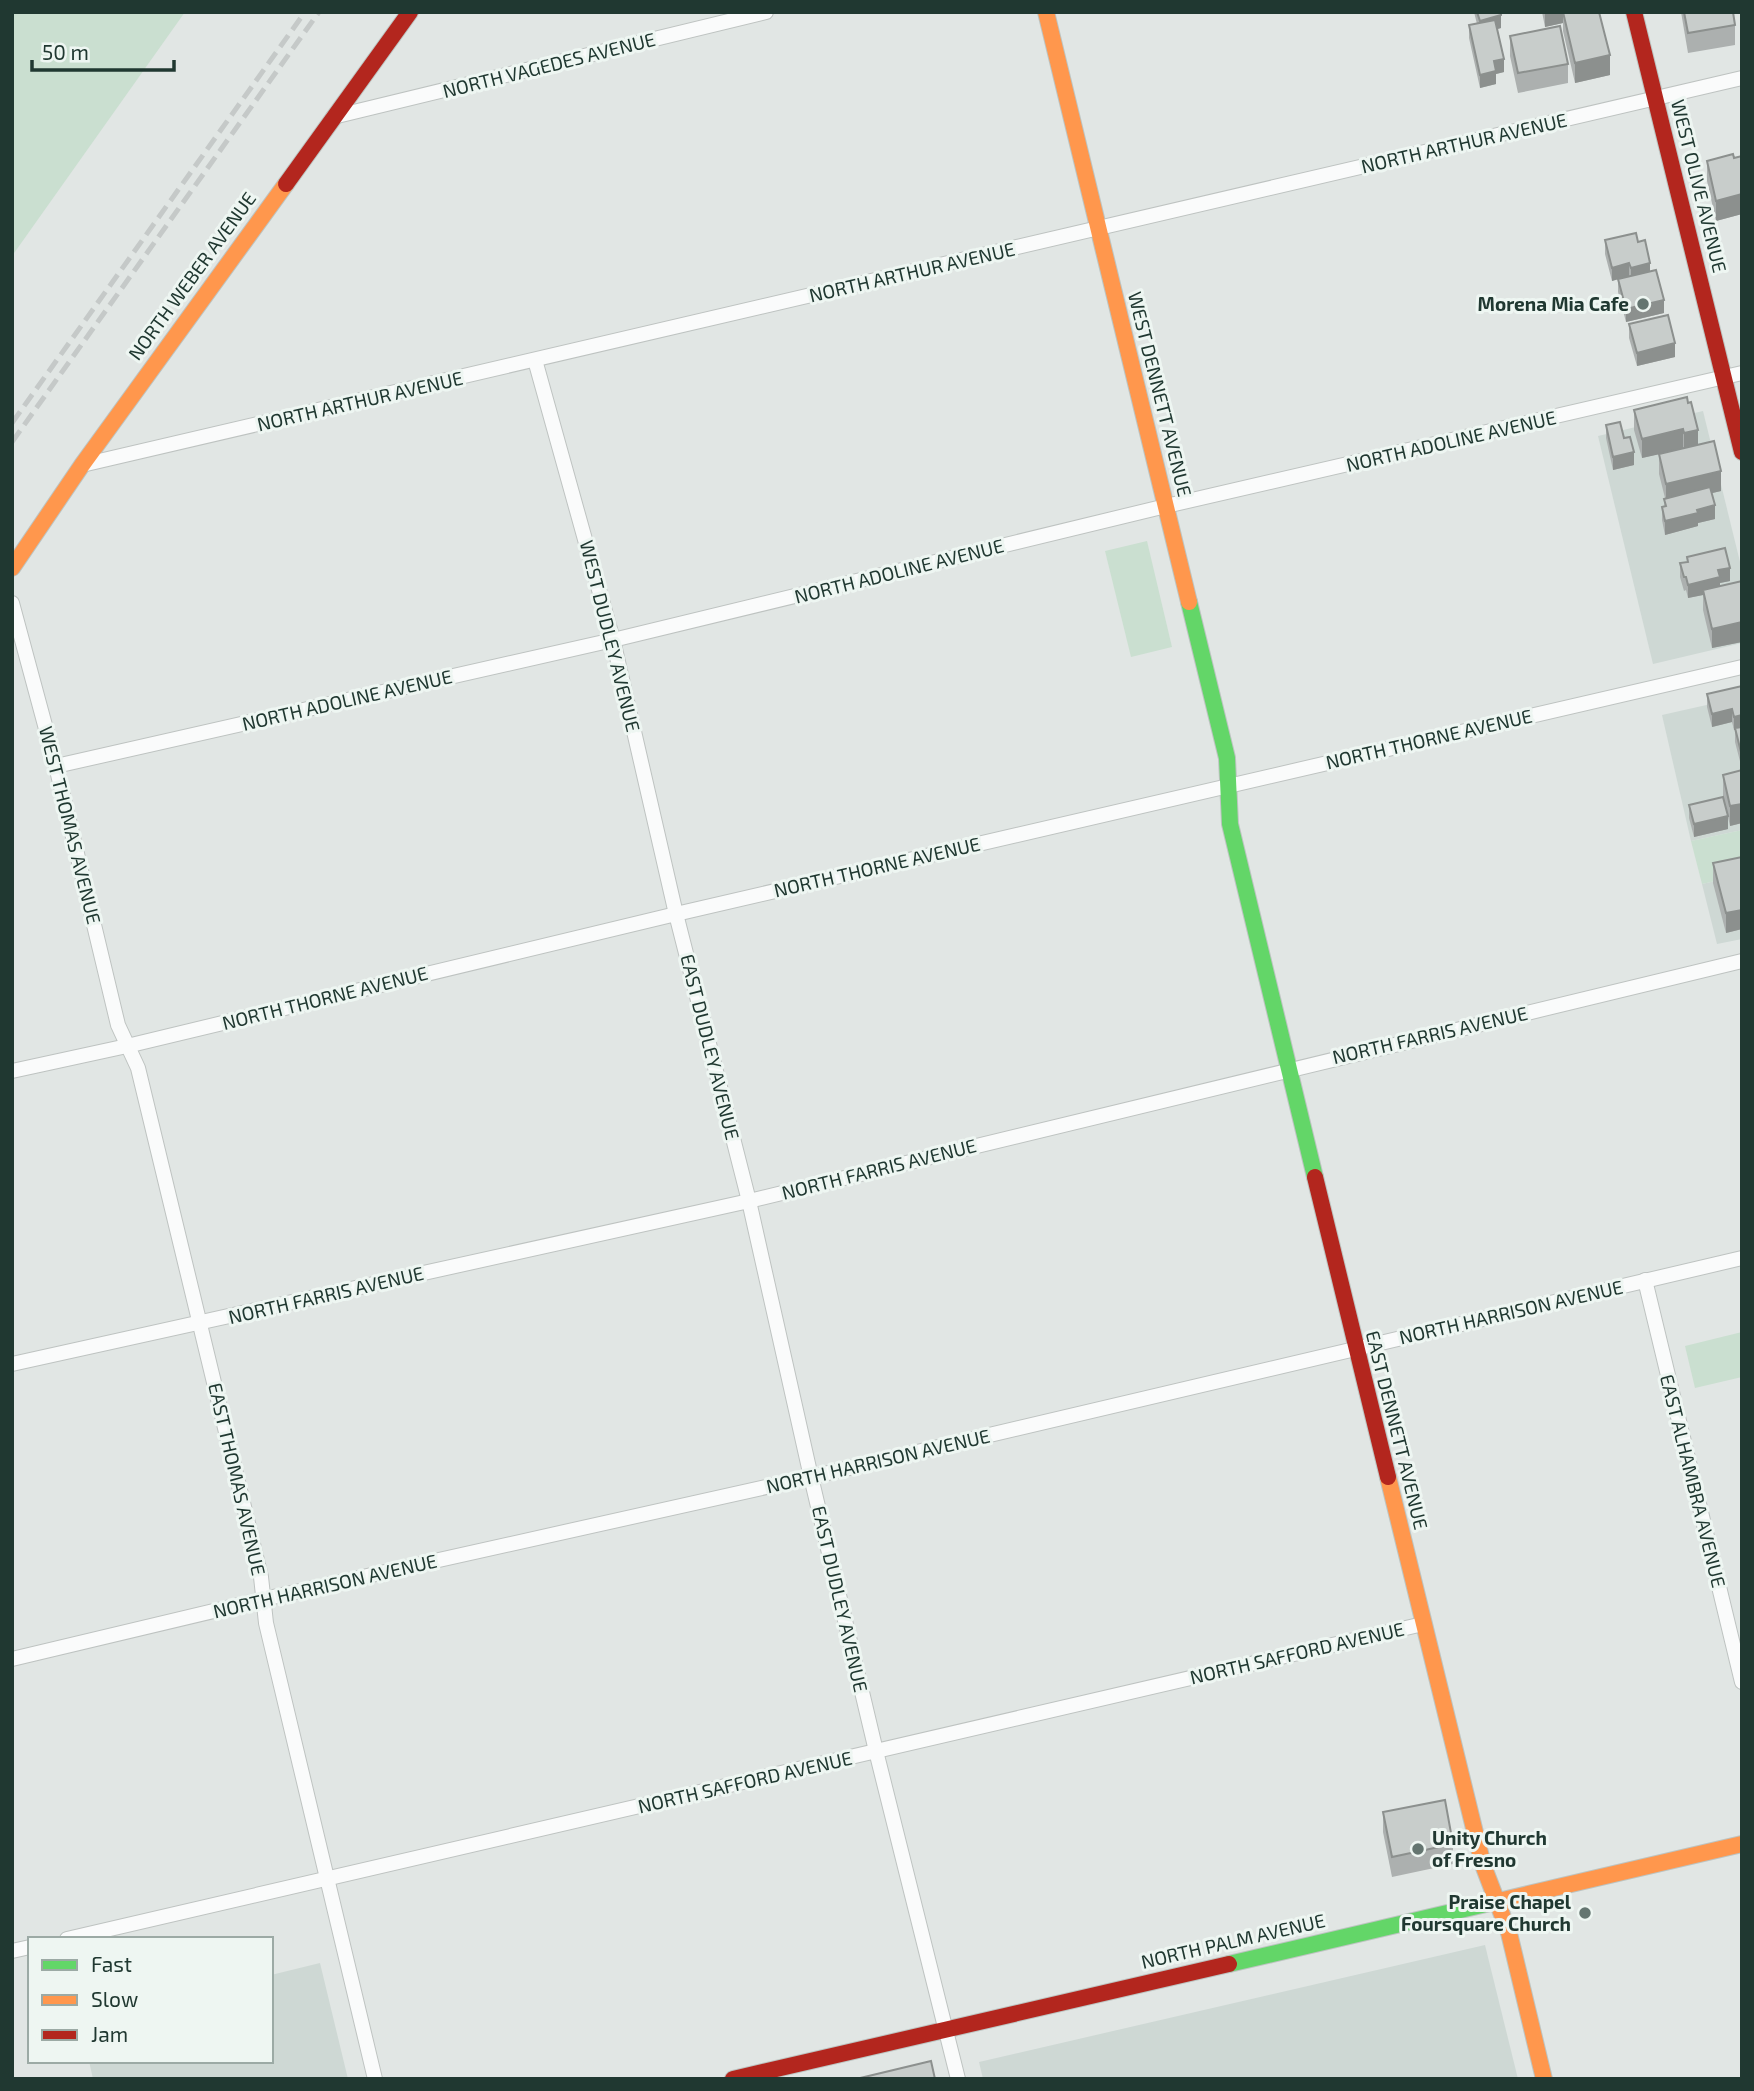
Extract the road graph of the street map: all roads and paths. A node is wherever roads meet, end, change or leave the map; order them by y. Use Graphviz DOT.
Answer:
graph roads {
  1 [pos="410,12"];
  2 [pos="766,12"];
  3 [pos="1046,12"];
  4 [pos="1634,12"];
  5 [pos="1742,78"];
  6 [pos="1656,98"];
  7 [pos="333,117"];
  8 [pos="1098,228"];
  9 [pos="535,360"];
  10 [pos="1742,373"];
  11 [pos="1724,378"];
  12 [pos="1742,452"];
  13 [pos="82,465"];
  14 [pos="1166,506"];
  15 [pos="12,568"];
  16 [pos="12,603"];
  17 [pos="613,639"];
  18 [pos="1742,667"];
  19 [pos="56,766"];
  20 [pos="1228,786"];
  21 [pos="676,914"];
  22 [pos="1742,961"];
  23 [pos="127,1046"];
  24 [pos="1289,1069"];
  25 [pos="12,1071"];
  26 [pos="749,1201"];
  27 [pos="1742,1258"];
  28 [pos="1645,1280"];
  29 [pos="200,1323"];
  30 [pos="1356,1348"];
  31 [pos="12,1364"];
  32 [pos="811,1477"];
  33 [pos="264,1599"];
  34 [pos="1423,1624"];
  35 [pos="12,1659"];
  36 [pos="1742,1682"];
  37 [pos="876,1751"];
  38 [pos="1742,1844"];
  39 [pos="328,1879"];
  40 [pos="1496,1902"];
  41 [pos="76,1937"];
  42 [pos="945,2029"];
  43 [pos="375,2079"];
  44 [pos="733,2079"];
  45 [pos="958,2079"];
  46 [pos="1544,2079"];
  1 -- 7 [label="street, NORTH WEBER AVENUE"];
  2 -- 7 [label="street, NORTH VAGEDES AVENUE"];
  3 -- 8 [label="street, WEST DENNETT AVENUE"];
  4 -- 6 [label="street, WEST OLIVE AVENUE"];
  5 -- 6 [label="street, NORTH ARTHUR AVENUE"];
  6 -- 8 [label="street, NORTH ARTHUR AVENUE"];
  6 -- 11 [label="street, WEST OLIVE AVENUE"];
  7 -- 13 [label="street, NORTH WEBER AVENUE"];
  8 -- 9 [label="street, NORTH ARTHUR AVENUE"];
  8 -- 14 [label="street, WEST DENNETT AVENUE"];
  9 -- 13 [label="street, NORTH ARTHUR AVENUE"];
  9 -- 17 [label="street, WEST DUDLEY AVENUE"];
  10 -- 11 [label="street, NORTH ADOLINE AVENUE"];
  11 -- 12 [label="street, WEST OLIVE AVENUE"];
  11 -- 14 [label="street, NORTH ADOLINE AVENUE"];
  13 -- 15 [label="street, NORTH WEBER AVENUE"];
  14 -- 17 [label="street, NORTH ADOLINE AVENUE"];
  14 -- 20 [label="street, WEST DENNETT AVENUE"];
  16 -- 19 [label="street, WEST THOMAS AVENUE"];
  17 -- 19 [label="street, NORTH ADOLINE AVENUE"];
  17 -- 21 [label="street, WEST DUDLEY AVENUE"];
  18 -- 20 [label="street, NORTH THORNE AVENUE"];
  19 -- 23 [label="street, WEST THOMAS AVENUE"];
  20 -- 21 [label="street, NORTH THORNE AVENUE"];
  20 -- 24 [label="street, EAST DENNETT AVENUE"];
  21 -- 23 [label="street, NORTH THORNE AVENUE"];
  21 -- 26 [label="street, EAST DUDLEY AVENUE"];
  22 -- 24 [label="street, NORTH FARRIS AVENUE"];
  23 -- 25 [label="street, NORTH THORNE AVENUE"];
  23 -- 29 [label="street, EAST THOMAS AVENUE"];
  24 -- 26 [label="street, NORTH FARRIS AVENUE"];
  24 -- 30 [label="street, EAST DENNETT AVENUE"];
  26 -- 29 [label="street, NORTH FARRIS AVENUE"];
  26 -- 32 [label="street, EAST DUDLEY AVENUE"];
  27 -- 28 [label="street, NORTH HARRISON AVENUE"];
  28 -- 30 [label="street, NORTH HARRISON AVENUE"];
  28 -- 36 [label="street, EAST ALHAMBRA AVENUE"];
  29 -- 31 [label="street, NORTH FARRIS AVENUE"];
  29 -- 33 [label="street, EAST THOMAS AVENUE"];
  30 -- 32 [label="street, NORTH HARRISON AVENUE"];
  30 -- 34 [label="street, EAST DENNETT AVENUE"];
  32 -- 33 [label="street, NORTH HARRISON AVENUE"];
  32 -- 37 [label="street, EAST DUDLEY AVENUE"];
  33 -- 35 [label="street, NORTH HARRISON AVENUE"];
  33 -- 39 [label="street, EAST THOMAS AVENUE"];
  34 -- 37 [label="street, NORTH SAFFORD AVENUE"];
  34 -- 40 [label="street, EAST DENNETT AVENUE"];
  37 -- 39 [label="street, NORTH SAFFORD AVENUE"];
  37 -- 42 [label="street, EAST DUDLEY AVENUE"];
  38 -- 40 [label="street, NORTH PALM AVENUE"];
  39 -- 41 [label="street, NORTH SAFFORD AVENUE"];
  39 -- 43 [label="street, EAST THOMAS AVENUE"];
  40 -- 42 [label="street, NORTH PALM AVENUE"];
  40 -- 46 [label="street, EAST DENNETT AVENUE"];
  42 -- 44 [label="street, NORTH PALM AVENUE"];
  42 -- 45 [label="street, EAST DUDLEY AVENUE"];
}
